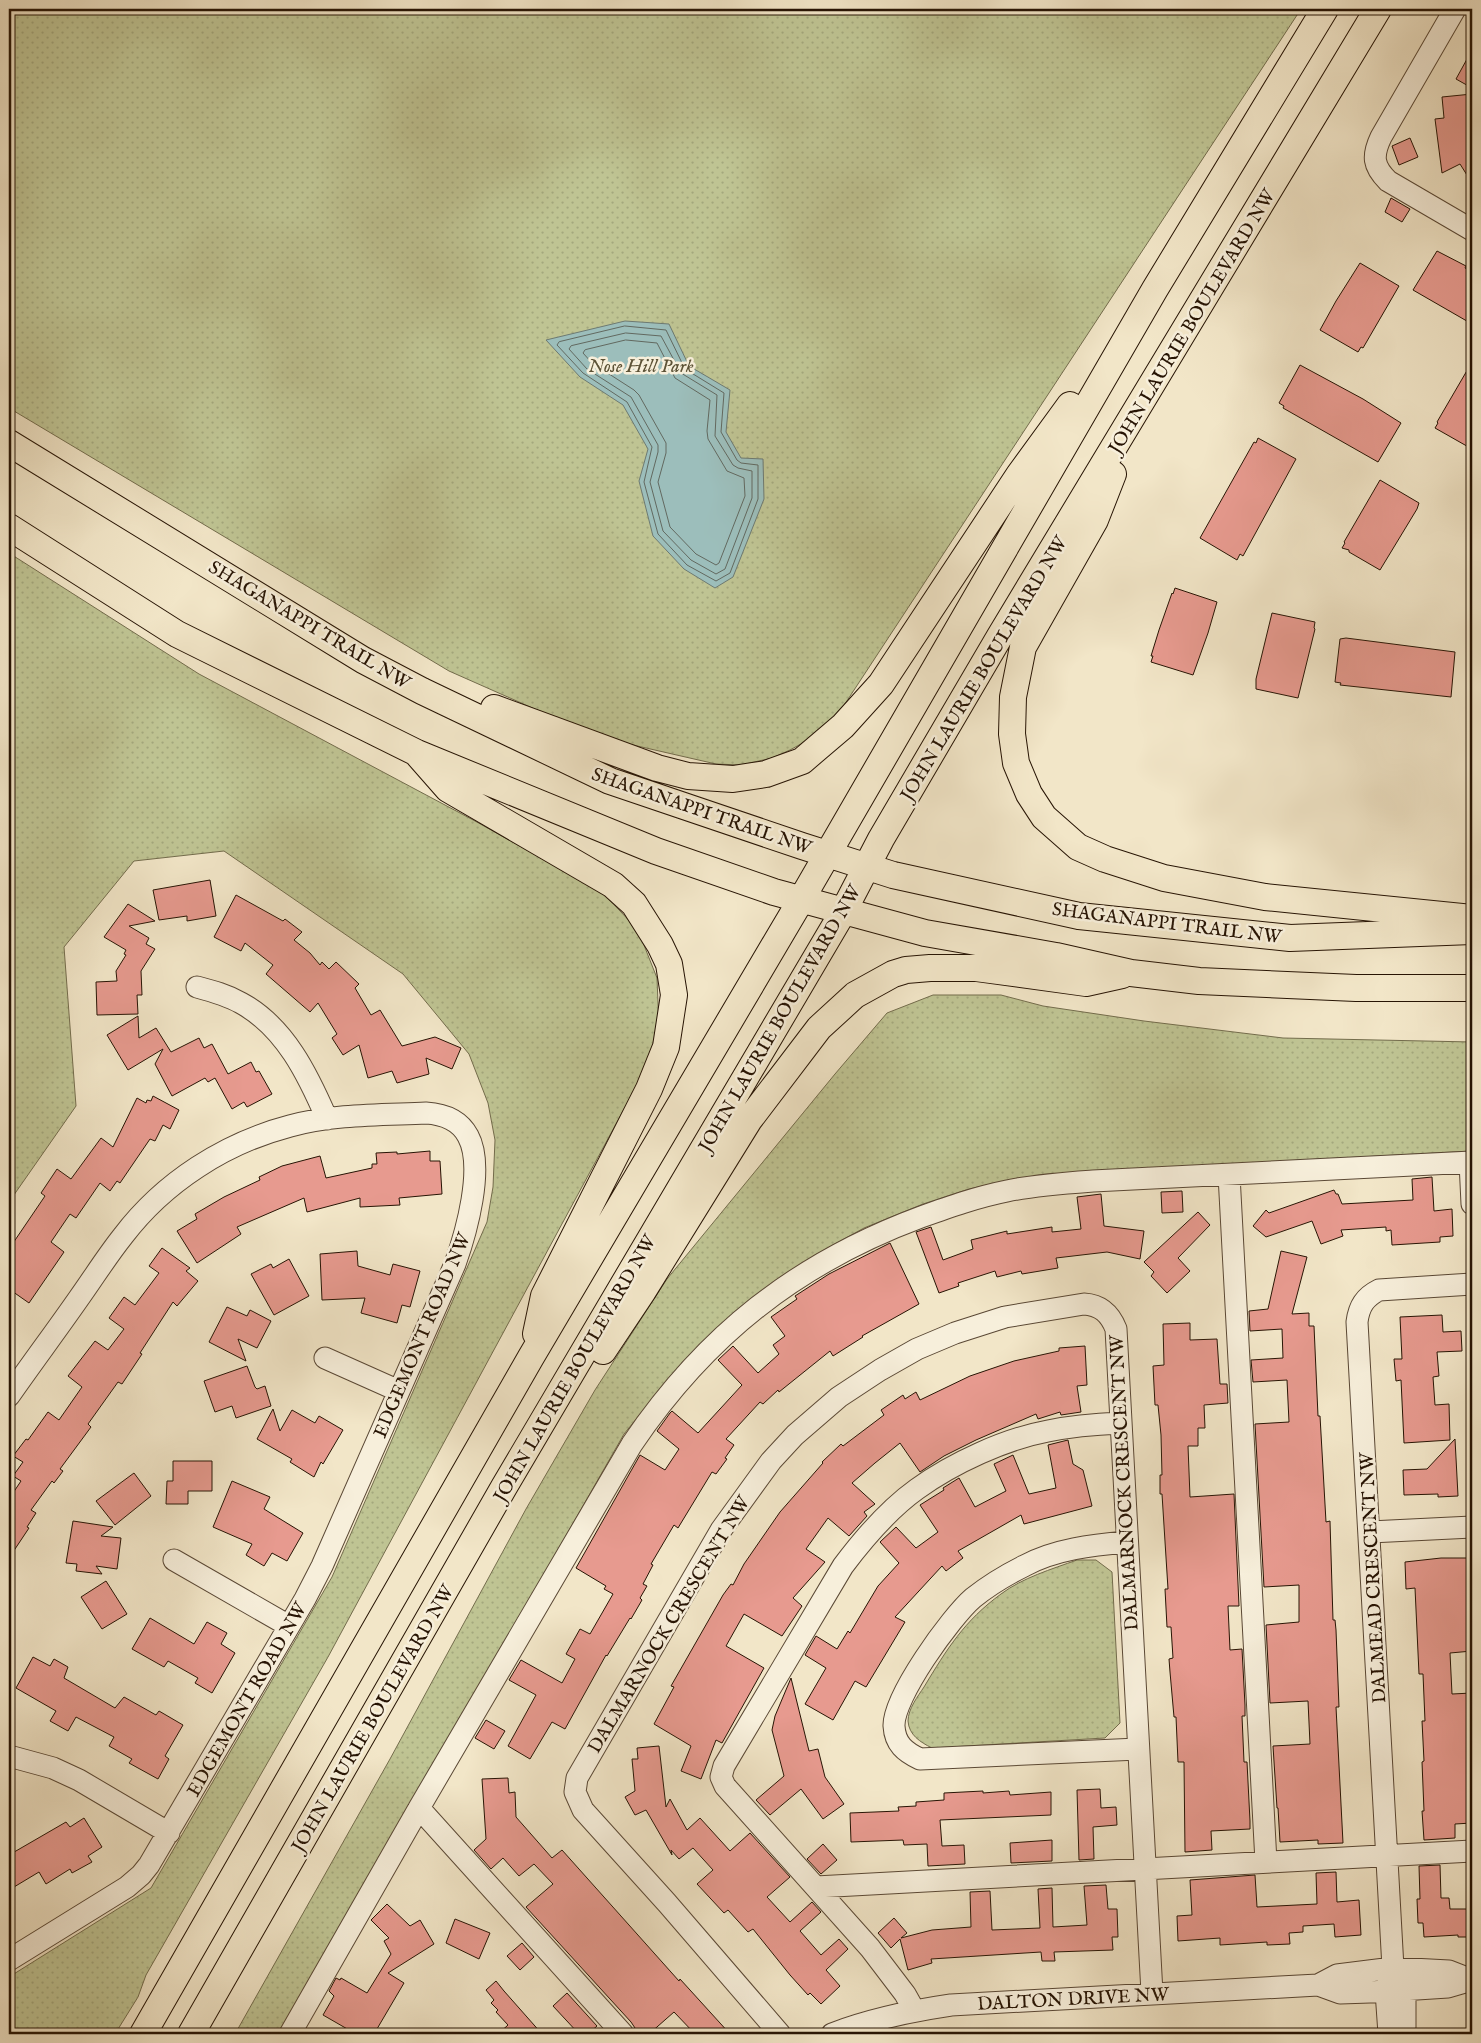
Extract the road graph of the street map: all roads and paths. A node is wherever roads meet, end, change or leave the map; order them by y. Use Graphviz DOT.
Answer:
graph roads {
  1 [pos="1325,9"];
  2 [pos="1378,9"];
  3 [pos="1455,9"];
  4 [pos="1472,230"];
  5 [pos="1154,289"];
  6 [pos="1137,410"];
  7 [pos="9,443"];
  8 [pos="9,527"];
  9 [pos="422,690"];
  10 [pos="417,753"];
  11 [pos="828,854"];
  12 [pos="867,867"];
  13 [pos="801,900"];
  14 [pos="843,912"];
  15 [pos="1472,918"];
  16 [pos="1472,931"];
  17 [pos="1131,973"];
  18 [pos="197,987"];
  19 [pos="1472,988"];
  20 [pos="327,1119"];
  21 [pos="1471,1162"];
  22 [pos="1229,1175"];
  23 [pos="1472,1204"];
  24 [pos="1472,1284"];
  25 [pos="531,1357"];
  26 [pos="325,1358"];
  27 [pos="399,1391"];
  28 [pos="9,1396"];
  29 [pos="1120,1423"];
  30 [pos="504,1487"];
  31 [pos="1472,1527"];
  32 [pos="1370,1532"];
  33 [pos="1127,1542"];
  34 [pos="174,1560"];
  35 [pos="289,1626"];
  36 [pos="1138,1749"];
  37 [pos="9,1756"];
  38 [pos="419,1808"];
  39 [pos="169,1833"];
  40 [pos="1472,1851"];
  41 [pos="1387,1856"];
  42 [pos="1266,1862"];
  43 [pos="1145,1869"];
  44 [pos="816,1887"];
  45 [pos="9,1960"];
  46 [pos="1393,1968"];
  47 [pos="1472,1980"];
  48 [pos="1318,1985"];
  49 [pos="1396,1991"];
  50 [pos="1152,1993"];
  51 [pos="914,2010"];
  52 [pos="143,2034"];
  53 [pos="191,2034"];
  54 [pos="290,2034"];
  55 [pos="623,2034"];
  56 [pos="780,2034"];
  57 [pos="832,2034"];
  58 [pos="1389,2034"];
  59 [pos="1403,2034"];
  1 -- 5 [label="main road"];
  2 -- 6 [label="main road, JOHN LAURIE BOULEVARD NW"];
  3 -- 4 [label="street"];
  5 -- 9 [label="main road"];
  5 -- 11 [label="main road"];
  6 -- 12 [label="main road, JOHN LAURIE BOULEVARD NW"];
  6 -- 15 [label="main road"];
  7 -- 9 [label="main road, SHAGANAPPI TRAIL NW"];
  8 -- 10 [label="main road"];
  9 -- 11 [label="main road, SHAGANAPPI TRAIL NW"];
  10 -- 13 [label="main road"];
  10 -- 25 [label="main road"];
  11 -- 12 [label="main road, SHAGANAPPI TRAIL NW"];
  11 -- 13 [label="main road"];
  12 -- 14 [label="main road, JOHN LAURIE BOULEVARD NW"];
  12 -- 16 [label="main road, SHAGANAPPI TRAIL NW"];
  13 -- 14 [label="main road"];
  13 -- 25 [label="main road"];
  14 -- 17 [label="main road"];
  14 -- 30 [label="main road, JOHN LAURIE BOULEVARD NW"];
  17 -- 19 [label="main road"];
  17 -- 30 [label="main road"];
  18 -- 20 [label="street"];
  20 -- 27 [label="street, EDGEMONT ROAD NW"];
  20 -- 28 [label="street, EDGEMONT ROAD NW"];
  21 -- 22 [label="street"];
  21 -- 23 [label="street"];
  22 -- 38 [label="street"];
  22 -- 42 [label="street"];
  24 -- 32 [label="street, DALMEAD CRESCENT NW"];
  25 -- 52 [label="main road"];
  26 -- 27 [label="street"];
  27 -- 35 [label="street, EDGEMONT ROAD NW"];
  29 -- 33 [label="street, DALMARNOCK CRESCENT NW"];
  29 -- 44 [label="street"];
  29 -- 56 [label="street, DALMARNOCK CRESCENT NW"];
  30 -- 53 [label="main road, JOHN LAURIE BOULEVARD NW"];
  31 -- 32 [label="street"];
  32 -- 41 [label="street, DALMEAD CRESCENT NW"];
  33 -- 36 [label="street, DALMARNOCK CRESCENT NW"];
  33 -- 36 [label="street"];
  34 -- 35 [label="street"];
  35 -- 39 [label="street, EDGEMONT ROAD NW"];
  36 -- 43 [label="street, DALMARNOCK CRESCENT NW"];
  37 -- 39 [label="street"];
  38 -- 54 [label="street"];
  38 -- 55 [label="street"];
  39 -- 45 [label="street, EDGEMONT ROAD NW"];
  40 -- 41 [label="street"];
  41 -- 42 [label="street"];
  41 -- 46 [label="street, DALMEAD CRESCENT NW"];
  42 -- 43 [label="street"];
  43 -- 44 [label="street"];
  43 -- 50 [label="street, DALMARNOCK CRESCENT NW"];
  44 -- 51 [label="street"];
  46 -- 47 [label="street, DALTON DRIVE NW"];
  46 -- 48 [label="street, DALTON DRIVE NW"];
  46 -- 49 [label="street"];
  47 -- 49 [label="street, DALTON DRIVE NW"];
  48 -- 49 [label="street, DALTON DRIVE NW"];
  48 -- 50 [label="street, DALTON DRIVE NW"];
  49 -- 58 [label="street"];
  49 -- 59 [label="street"];
  50 -- 51 [label="street, DALTON DRIVE NW"];
  51 -- 57 [label="street, DALTON DRIVE NW"];
}
